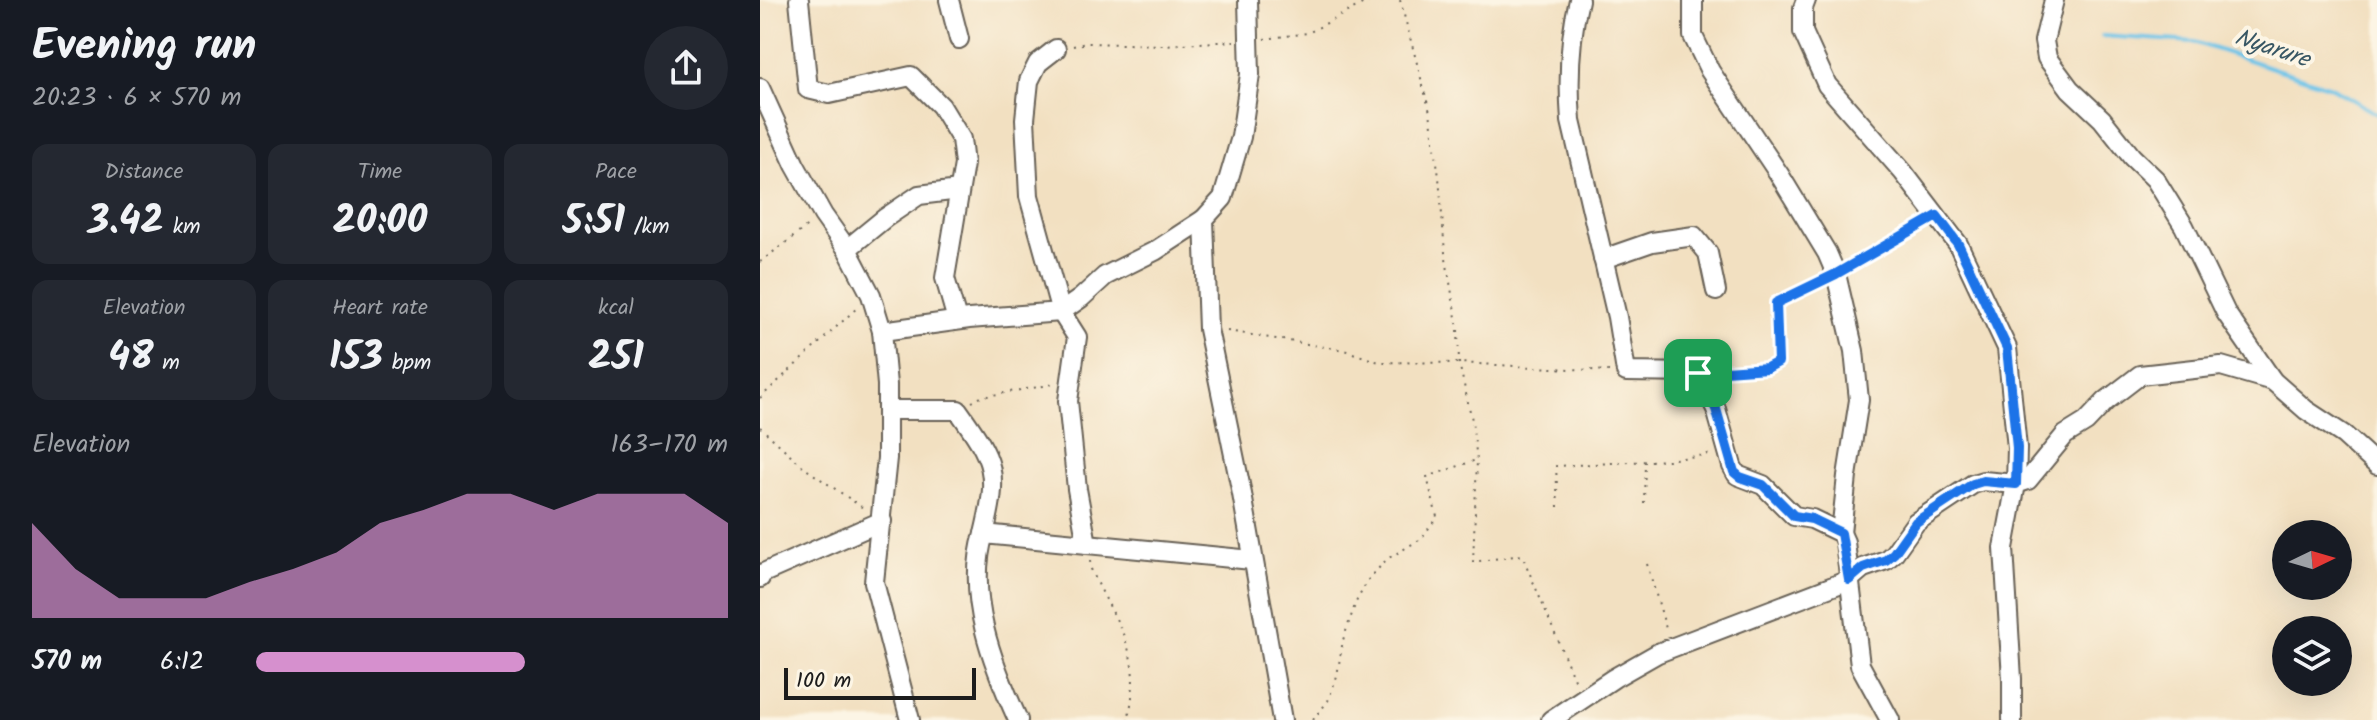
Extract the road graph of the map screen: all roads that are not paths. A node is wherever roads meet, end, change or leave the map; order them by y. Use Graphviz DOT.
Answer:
graph roads {
  1 [pos="799,0"];
  2 [pos="949,0"];
  3 [pos="1248,0"];
  4 [pos="1579,0"];
  5 [pos="1693,0"];
  6 [pos="1806,0"];
  7 [pos="2054,0"];
  8 [pos="959,39"];
  9 [pos="1056,49"];
  10 [pos="760,88"];
  11 [pos="959,190"];
  12 [pos="1204,219"];
  13 [pos="847,249"];
  14 [pos="1603,259"];
  15 [pos="1716,291"];
  16 [pos="1061,312"];
  17 [pos="957,320"];
  18 [pos="882,331"];
  19 [pos="2273,381"];
  20 [pos="887,410"];
  21 [pos="2377,465"];
  22 [pos="2016,484"];
  23 [pos="882,521"];
  24 [pos="1841,533"];
  25 [pos="984,534"];
  26 [pos="1087,544"];
  27 [pos="1252,560"];
  28 [pos="760,578"];
  29 [pos="1849,580"];
  30 [pos="910,720"];
  31 [pos="1018,720"];
  32 [pos="1282,720"];
  33 [pos="1551,720"];
  34 [pos="1890,720"];
  35 [pos="2012,720"];
  1 -- 11 [label="street"];
  2 -- 8 [label="street"];
  3 -- 12 [label="street"];
  4 -- 14 [label="street"];
  5 -- 24 [label="street"];
  6 -- 22 [label="street"];
  7 -- 19 [label="street"];
  9 -- 16 [label="street"];
  10 -- 13 [label="street"];
  11 -- 13 [label="street"];
  11 -- 17 [label="street"];
  12 -- 16 [label="street"];
  12 -- 27 [label="street"];
  13 -- 18 [label="street"];
  14 -- 15 [label="street"];
  14 -- 24 [label="street"];
  16 -- 17 [label="street"];
  16 -- 26 [label="street"];
  17 -- 18 [label="street"];
  18 -- 20 [label="street"];
  19 -- 21 [label="street"];
  19 -- 22 [label="street"];
  20 -- 23 [label="street"];
  20 -- 25 [label="street"];
  22 -- 29 [label="street"];
  22 -- 35 [label="street"];
  23 -- 28 [label="street"];
  23 -- 30 [label="street"];
  24 -- 29 [label="street"];
  25 -- 26 [label="street"];
  25 -- 31 [label="street"];
  26 -- 27 [label="street"];
  27 -- 32 [label="street"];
  29 -- 33 [label="street"];
  29 -- 34 [label="street"];
}
